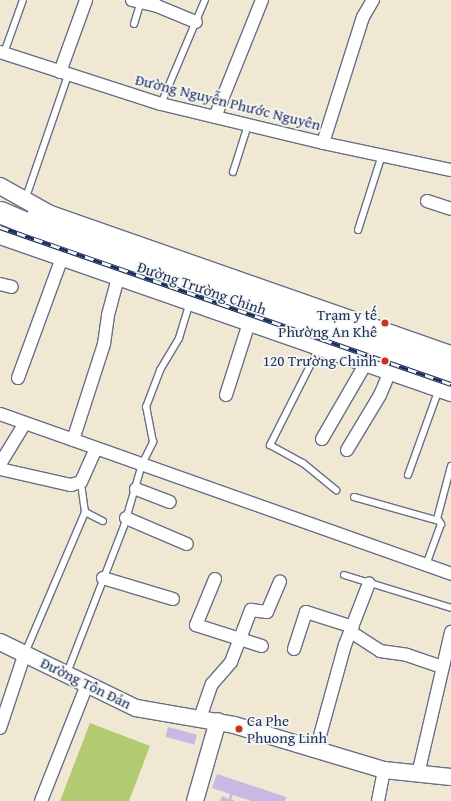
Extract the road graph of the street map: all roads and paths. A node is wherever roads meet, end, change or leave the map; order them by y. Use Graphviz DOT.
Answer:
graph roads {
  1 [pos="23,0"];
  2 [pos="86,0"];
  3 [pos="206,0"];
  4 [pos="262,0"];
  5 [pos="373,0"];
  6 [pos="138,1"];
  7 [pos="196,22"];
  8 [pos="134,24"];
  9 [pos="2,53"];
  10 [pos="64,73"];
  11 [pos="161,104"];
  12 [pos="215,117"];
  13 [pos="248,125"];
  14 [pos="323,143"];
  15 [pos="382,155"];
  16 [pos="451,170"];
  17 [pos="234,172"];
  18 [pos="0,186"];
  19 [pos="0,197"];
  20 [pos="25,200"];
  21 [pos="427,201"];
  22 [pos="451,209"];
  23 [pos="0,212"];
  24 [pos="0,220"];
  25 [pos="358,230"];
  26 [pos="0,236"];
  27 [pos="65,241"];
  28 [pos="118,277"];
  29 [pos="0,284"];
  30 [pos="12,287"];
  31 [pos="190,302"];
  32 [pos="249,323"];
  33 [pos="319,347"];
  34 [pos="451,357"];
  35 [pos="366,363"];
  36 [pos="390,372"];
  37 [pos="18,378"];
  38 [pos="447,386"];
  39 [pos="226,395"];
  40 [pos="0,414"];
  41 [pos="25,423"];
  42 [pos="322,439"];
  43 [pos="73,440"];
  44 [pos="96,448"];
  45 [pos="347,450"];
  46 [pos="0,464"];
  47 [pos="142,464"];
  48 [pos="451,466"];
  49 [pos="0,468"];
  50 [pos="408,475"];
  51 [pos="81,482"];
  52 [pos="136,489"];
  53 [pos="336,490"];
  54 [pos="354,497"];
  55 [pos="170,502"];
  56 [pos="85,512"];
  57 [pos="126,518"];
  58 [pos="437,519"];
  59 [pos="103,521"];
  60 [pos="188,544"];
  61 [pos="426,565"];
  62 [pos="451,574"];
  63 [pos="344,575"];
  64 [pos="103,578"];
  65 [pos="215,579"];
  66 [pos="280,582"];
  67 [pos="370,583"];
  68 [pos="173,599"];
  69 [pos="451,608"];
  70 [pos="352,630"];
  71 [pos="451,632"];
  72 [pos="238,638"];
  73 [pos="0,642"];
  74 [pos="262,646"];
  75 [pos="294,649"];
  76 [pos="25,653"];
  77 [pos="442,667"];
  78 [pos="66,674"];
  79 [pos="87,685"];
  80 [pos="200,718"];
  81 [pos="218,722"];
  82 [pos="0,728"];
  83 [pos="316,750"];
  84 [pos="384,770"];
  85 [pos="418,774"];
  86 [pos="451,777"];
  87 [pos="41,801"];
  88 [pos="195,801"];
  89 [pos="378,801"];
  1 -- 9 [label="lane"];
  2 -- 10 [label="street"];
  3 -- 7 [label="lane"];
  4 -- 12 [label="street"];
  5 -- 14 [label="street"];
  6 -- 7 [label="street"];
  6 -- 8 [label="lane"];
  7 -- 11 [label="lane"];
  9 -- 10 [label="street, Đường Nguyễn Phước Nguyên"];
  10 -- 11 [label="street, Đường Nguyễn Phước Nguyên"];
  10 -- 20 [label="lane"];
  11 -- 12 [label="street, Đường Nguyễn Phước Nguyên"];
  12 -- 13 [label="street, Đường Nguyễn Phước Nguyên"];
  13 -- 14 [label="street, Đường Nguyễn Phước Nguyên"];
  13 -- 17 [label="lane"];
  14 -- 15 [label="street, Đường Nguyễn Phước Nguyên"];
  15 -- 16 [label="street, Đường Nguyễn Phước Nguyên"];
  15 -- 25 [label="lane"];
  18 -- 20 [label="street"];
  19 -- 27 [label="highway, Đường Trường Chinh"];
  20 -- 27 [label="street"];
  21 -- 22 [label="street"];
  23 -- 27 [label="highway, Đường Trường Chinh"];
  24 -- 27 [label="street"];
  26 -- 27 [label="street, Đường Trường Chinh"];
  27 -- 28 [label="street, Đường Trường Chinh"];
  27 -- 34 [label="highway, Đường Trường Chinh"];
  27 -- 37 [label="street"];
  27 -- 38 [label="highway, Đường Trường Chinh"];
  28 -- 31 [label="street, Đường Trường Chinh"];
  28 -- 43 [label="street"];
  29 -- 30 [label="street"];
  31 -- 32 [label="street, Đường Trường Chinh"];
  31 -- 47 [label="lane"];
  32 -- 33 [label="street, Đường Trường Chinh"];
  32 -- 39 [label="street"];
  33 -- 35 [label="street, Đường Trường Chinh"];
  33 -- 53 [label="lane"];
  35 -- 36 [label="street, Đường Trường Chinh"];
  35 -- 42 [label="street"];
  36 -- 38 [label="street, Đường Trường Chinh"];
  36 -- 45 [label="street"];
  38 -- 50 [label="lane"];
  40 -- 41 [label="street"];
  41 -- 43 [label="street"];
  41 -- 46 [label="street"];
  43 -- 44 [label="street"];
  44 -- 47 [label="street"];
  44 -- 51 [label="street"];
  47 -- 52 [label="lane"];
  47 -- 61 [label="street"];
  48 -- 58 [label="lane"];
  49 -- 51 [label="street"];
  51 -- 56 [label="lane"];
  52 -- 55 [label="street"];
  52 -- 57 [label="lane"];
  54 -- 58 [label="lane"];
  56 -- 59 [label="lane"];
  56 -- 76 [label="lane"];
  57 -- 60 [label="street"];
  57 -- 64 [label="lane"];
  58 -- 61 [label="lane"];
  61 -- 62 [label="street"];
  63 -- 67 [label="lane"];
  64 -- 68 [label="street"];
  64 -- 78 [label="lane"];
  65 -- 72 [label="street"];
  66 -- 72 [label="street"];
  67 -- 69 [label="lane"];
  67 -- 70 [label="street"];
  70 -- 75 [label="street"];
  70 -- 77 [label="street"];
  70 -- 83 [label="street"];
  71 -- 77 [label="street"];
  72 -- 74 [label="street"];
  72 -- 80 [label="street"];
  73 -- 76 [label="street, Đường Tôn Đản"];
  76 -- 78 [label="street, Đường Tôn Đản"];
  76 -- 82 [label="street"];
  77 -- 85 [label="street"];
  78 -- 79 [label="street, Đường Tôn Đản"];
  79 -- 80 [label="street, Đường Tôn Đản"];
  79 -- 87 [label="street"];
  80 -- 81 [label="street, Đường Tôn Đản"];
  81 -- 83 [label="street, Đường Tôn Đản"];
  81 -- 88 [label="street"];
  83 -- 84 [label="street, Đường Tôn Đản"];
  84 -- 85 [label="street, Đường Tôn Đản"];
  84 -- 89 [label="street"];
  85 -- 86 [label="street, Đường Tôn Đản"];
}
